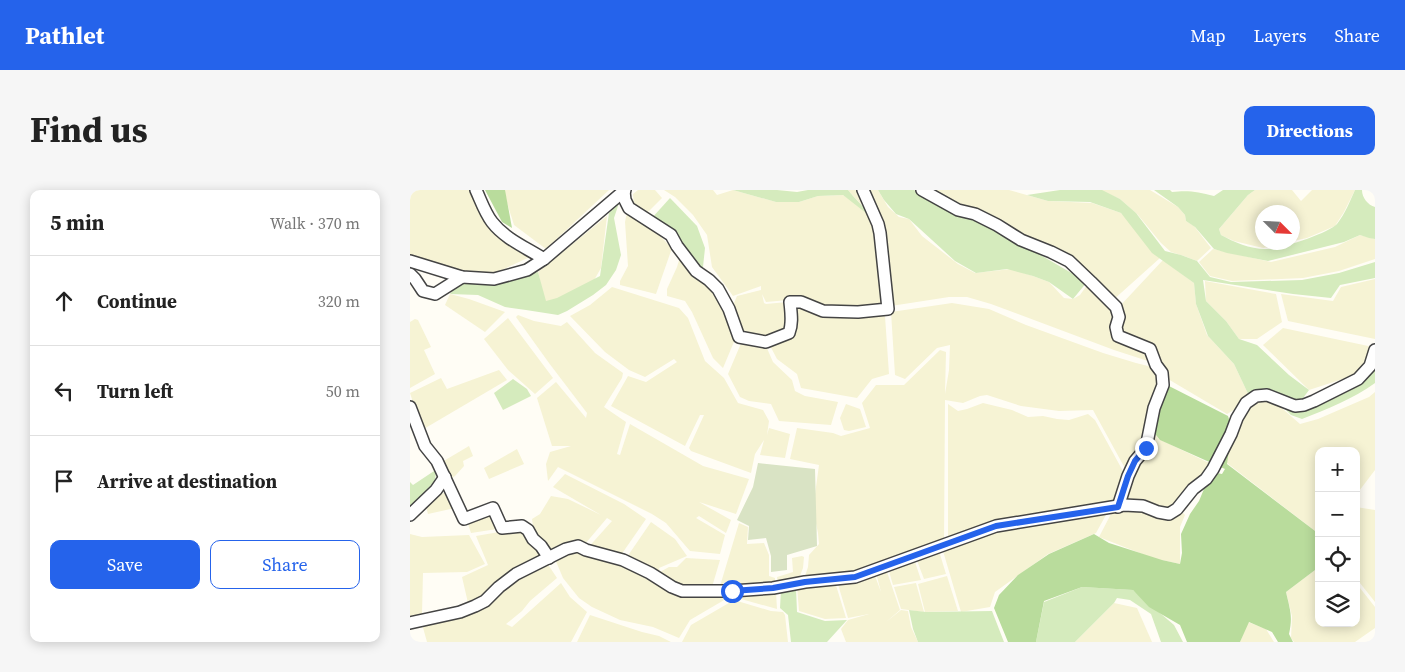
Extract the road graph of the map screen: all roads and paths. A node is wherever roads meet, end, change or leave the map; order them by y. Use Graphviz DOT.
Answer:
graph roads {
  1 [pos="476,190"];
  2 [pos="624,190"];
  3 [pos="863,190"];
  4 [pos="922,190"];
  5 [pos="544,259"];
  6 [pos="410,260"];
  7 [pos="410,274"];
  8 [pos="462,278"];
  9 [pos="1375,350"];
  10 [pos="410,407"];
  11 [pos="444,477"];
  12 [pos="1118,507"];
  13 [pos="410,516"];
  14 [pos="549,558"];
  15 [pos="410,623"];
  1 -- 5 [label="street"];
  2 -- 3 [label="street"];
  2 -- 5 [label="street"];
  4 -- 12 [label="street"];
  5 -- 8 [label="street"];
  6 -- 8 [label="street"];
  7 -- 8 [label="street"];
  9 -- 12 [label="street"];
  10 -- 11 [label="street"];
  11 -- 13 [label="street"];
  11 -- 14 [label="street"];
  12 -- 14 [label="street"];
  14 -- 15 [label="street"];
}
